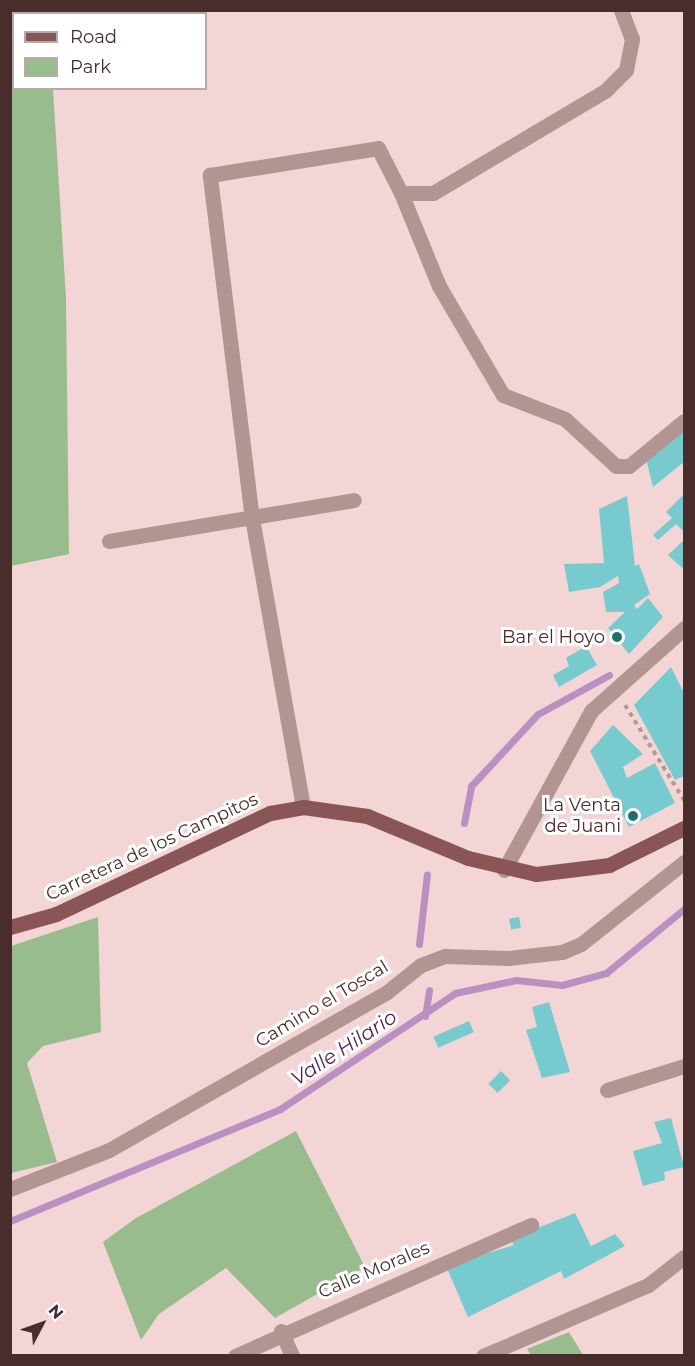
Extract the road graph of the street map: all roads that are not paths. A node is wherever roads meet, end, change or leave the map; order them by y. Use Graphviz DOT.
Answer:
graph roads {
  1 [pos="621,10"];
  2 [pos="401,193"];
  3 [pos="684,421"];
  4 [pos="354,500"];
  5 [pos="252,519"];
  6 [pos="109,541"];
  7 [pos="684,628"];
  8 [pos="303,807"];
  9 [pos="684,828"];
  10 [pos="684,862"];
  11 [pos="504,870"];
  12 [pos="10,927"];
  13 [pos="684,1066"];
  14 [pos="607,1090"];
  15 [pos="10,1190"];
  16 [pos="531,1224"];
  17 [pos="684,1257"];
  18 [pos="281,1330"];
  19 [pos="235,1356"];
  20 [pos="292,1356"];
  21 [pos="483,1356"];
  1 -- 2 [label="street"];
  2 -- 3 [label="street"];
  2 -- 5 [label="street"];
  4 -- 5 [label="street"];
  5 -- 6 [label="street"];
  5 -- 8 [label="street"];
  7 -- 11 [label="street"];
  8 -- 11 [label="main road, Carretera de los Campitos"];
  8 -- 12 [label="main road, Carretera de los Campitos"];
  9 -- 11 [label="main road, Carretera de los Campitos"];
  10 -- 15 [label="street, Camino el Toscal"];
  13 -- 14 [label="street"];
  16 -- 18 [label="street, Calle Morales"];
  17 -- 21 [label="street"];
  18 -- 19 [label="street, Calle Morales"];
  18 -- 20 [label="street"];
}
